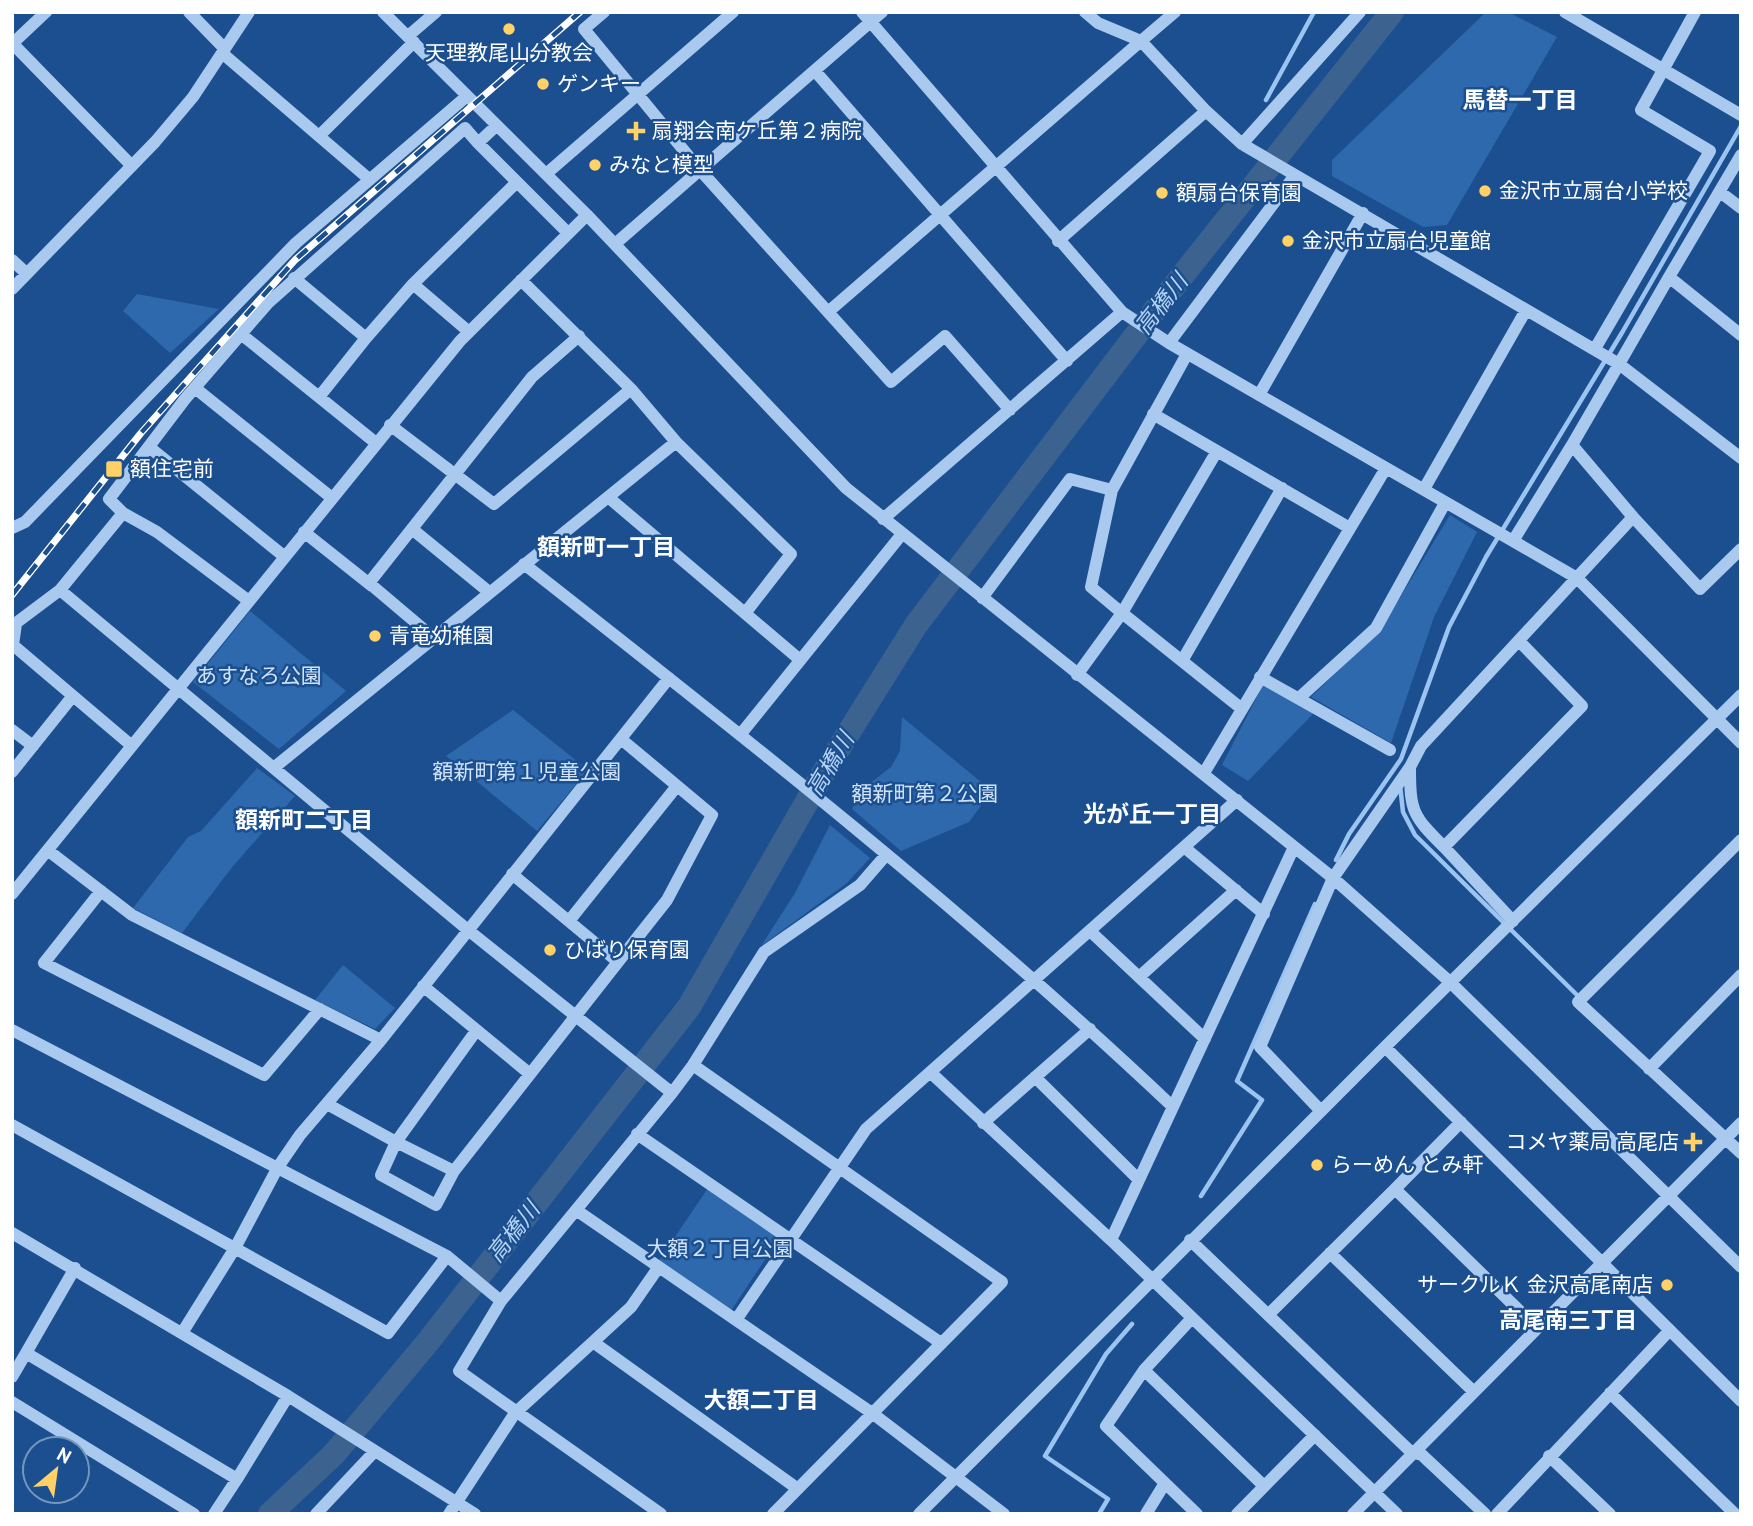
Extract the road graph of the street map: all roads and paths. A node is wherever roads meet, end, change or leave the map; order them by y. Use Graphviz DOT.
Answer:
graph roads {
  1 [pos="46,12"];
  2 [pos="189,12"];
  3 [pos="249,12"];
  4 [pos="383,12"];
  5 [pos="436,12"];
  6 [pos="604,12"];
  7 [pos="733,12"];
  8 [pos="882,12"];
  9 [pos="1085,12"];
  10 [pos="1175,12"];
  11 [pos="1360,12"];
  12 [pos="1565,12"];
  13 [pos="1594,12"];
  14 [pos="1695,12"];
  15 [pos="866,17"];
  16 [pos="1587,24"];
  17 [pos="411,39"];
  18 [pos="1141,41"];
  19 [pos="12,44"];
  20 [pos="224,51"];
  21 [pos="1662,69"];
  22 [pos="815,71"];
  23 [pos="638,94"];
  24 [pos="467,96"];
  25 [pos="1206,111"];
  26 [pos="1741,115"];
  27 [pos="496,126"];
  28 [pos="320,135"];
  29 [pos="478,143"];
  30 [pos="1248,147"];
  31 [pos="1741,155"];
  32 [pos="994,165"];
  33 [pos="132,166"];
  34 [pos="700,170"];
  35 [pos="545,174"];
  36 [pos="1295,175"];
  37 [pos="369,178"];
  38 [pos="517,183"];
  39 [pos="1720,192"];
  40 [pos="1741,208"];
  41 [pos="1363,213"];
  42 [pos="941,214"];
  43 [pos="586,215"];
  44 [pos="568,233"];
  45 [pos="1058,240"];
  46 [pos="615,244"];
  47 [pos="12,260"];
  48 [pos="27,274"];
  49 [pos="1670,277"];
  50 [pos="294,278"];
  51 [pos="521,280"];
  52 [pos="413,284"];
  53 [pos="12,289"];
  54 [pos="1527,310"];
  55 [pos="828,312"];
  56 [pos="1122,312"];
  57 [pos="468,331"];
  58 [pos="241,334"];
  59 [pos="1741,335"];
  60 [pos="579,336"];
  61 [pos="366,338"];
  62 [pos="1169,343"];
  63 [pos="1598,349"];
  64 [pos="1187,354"];
  65 [pos="1067,361"];
  66 [pos="1616,361"];
  67 [pos="195,388"];
  68 [pos="631,389"];
  69 [pos="1259,396"];
  70 [pos="319,397"];
  71 [pos="1010,410"];
  72 [pos="1153,414"];
  73 [pos="390,425"];
  74 [pos="676,442"];
  75 [pos="376,443"];
  76 [pos="1572,445"];
  77 [pos="149,447"];
  78 [pos="1217,451"];
  79 [pos="1741,458"];
  80 [pos="1386,468"];
  81 [pos="453,476"];
  82 [pos="1282,488"];
  83 [pos="1424,489"];
  84 [pos="1112,490"];
  85 [pos="608,497"];
  86 [pos="331,498"];
  87 [pos="1445,503"];
  88 [pos="123,513"];
  89 [pos="1633,517"];
  90 [pos="883,519"];
  91 [pos="1348,527"];
  92 [pos="12,528"];
  93 [pos="411,529"];
  94 [pos="304,533"];
  95 [pos="902,534"];
  96 [pos="1511,540"];
  97 [pos="1741,549"];
  98 [pos="285,557"];
  99 [pos="524,564"];
  100 [pos="1577,578"];
  101 [pos="372,586"];
  102 [pos="60,590"];
  103 [pos="489,593"];
  104 [pos="980,596"];
  105 [pos="249,601"];
  106 [pos="746,612"];
  107 [pos="1122,613"];
  108 [pos="14,625"];
  109 [pos="433,638"];
  110 [pos="1519,641"];
  111 [pos="799,659"];
  112 [pos="1182,661"];
  113 [pos="1077,675"];
  114 [pos="1260,677"];
  115 [pos="669,678"];
  116 [pos="179,689"];
  117 [pos="1741,695"];
  118 [pos="72,697"];
  119 [pos="1299,698"];
  120 [pos="1242,709"];
  121 [pos="1717,720"];
  122 [pos="12,730"];
  123 [pos="740,735"];
  124 [pos="621,739"];
  125 [pos="1741,743"];
  126 [pos="33,746"];
  127 [pos="132,746"];
  128 [pos="1390,750"];
  129 [pos="276,766"];
  130 [pos="1410,768"];
  131 [pos="12,772"];
  132 [pos="1204,773"];
  133 [pos="677,786"];
  134 [pos="1237,800"];
  135 [pos="1741,840"];
  136 [pos="1184,847"];
  137 [pos="1294,847"];
  138 [pos="1444,847"];
  139 [pos="50,852"];
  140 [pos="886,855"];
  141 [pos="512,874"];
  142 [pos="1331,876"];
  143 [pos="1236,890"];
  144 [pos="101,891"];
  145 [pos="12,894"];
  146 [pos="1264,914"];
  147 [pos="569,921"];
  148 [pos="1513,921"];
  149 [pos="468,930"];
  150 [pos="1090,931"];
  151 [pos="618,962"];
  152 [pos="1741,975"];
  153 [pos="1139,977"];
  154 [pos="1036,979"];
  155 [pos="1450,982"];
  156 [pos="423,986"];
  157 [pos="320,1010"];
  158 [pos="577,1016"];
  159 [pos="1090,1029"];
  160 [pos="12,1030"];
  161 [pos="476,1031"];
  162 [pos="1205,1039"];
  163 [pos="381,1040"];
  164 [pos="1385,1046"];
  165 [pos="693,1065"];
  166 [pos="1648,1069"];
  167 [pos="930,1072"];
  168 [pos="530,1074"];
  169 [pos="1035,1077"];
  170 [pos="669,1091"];
  171 [pos="327,1104"];
  172 [pos="1173,1107"];
  173 [pos="1321,1111"];
  174 [pos="1461,1122"];
  175 [pos="983,1123"];
  176 [pos="1741,1123"];
  177 [pos="12,1125"];
  178 [pos="637,1134"];
  179 [pos="1726,1139"];
  180 [pos="396,1142"];
  181 [pos="1741,1153"];
  182 [pos="841,1166"];
  183 [pos="278,1167"];
  184 [pos="454,1171"];
  185 [pos="1139,1180"];
  186 [pos="1395,1189"];
  187 [pos="1670,1197"];
  188 [pos="576,1210"];
  189 [pos="12,1233"];
  190 [pos="791,1240"];
  191 [pos="1111,1240"];
  192 [pos="1190,1240"];
  193 [pos="235,1248"];
  194 [pos="1330,1253"];
  195 [pos="451,1259"];
  196 [pos="1603,1264"];
  197 [pos="1741,1267"];
  198 [pos="75,1268"];
  199 [pos="658,1268"];
  200 [pos="1152,1279"];
  201 [pos="498,1299"];
  202 [pos="1270,1313"];
  203 [pos="1192,1318"];
  204 [pos="736,1320"];
  205 [pos="1537,1328"];
  206 [pos="1670,1330"];
  207 [pos="182,1333"];
  208 [pos="593,1342"];
  209 [pos="941,1343"];
  210 [pos="26,1353"];
  211 [pos="1144,1370"];
  212 [pos="12,1377"];
  213 [pos="1473,1391"];
  214 [pos="1610,1393"];
  215 [pos="288,1396"];
  216 [pos="1741,1401"];
  217 [pos="12,1402"];
  218 [pos="515,1413"];
  219 [pos="872,1413"];
  220 [pos="1315,1435"];
  221 [pos="373,1450"];
  222 [pos="1411,1452"];
  223 [pos="1549,1456"];
  224 [pos="955,1477"];
  225 [pos="237,1479"];
  226 [pos="1165,1483"];
  227 [pos="1264,1486"];
  228 [pos="798,1489"];
  229 [pos="1374,1492"];
  230 [pos="457,1501"];
  231 [pos="194,1514"];
  232 [pos="214,1514"];
  233 [pos="316,1514"];
  234 [pos="449,1514"];
  235 [pos="475,1514"];
  236 [pos="661,1514"];
  237 [pos="773,1514"];
  238 [pos="919,1514"];
  239 [pos="1004,1514"];
  240 [pos="1146,1514"];
  241 [pos="1197,1514"];
  242 [pos="1237,1514"];
  243 [pos="1353,1514"];
  244 [pos="1397,1514"];
  245 [pos="1485,1514"];
  246 [pos="1497,1514"];
  247 [pos="1610,1514"];
  248 [pos="1735,1514"];
  1 -- 19 [label="street"];
  2 -- 20 [label="street"];
  3 -- 20 [label="street"];
  4 -- 17 [label="street"];
  5 -- 17 [label="street"];
  6 -- 23 [label="street"];
  7 -- 23 [label="street"];
  8 -- 15 [label="street"];
  9 -- 18 [label="street"];
  10 -- 18 [label="street"];
  11 -- 30 [label="street"];
  12 -- 16 [label="street"];
  13 -- 16 [label="street"];
  14 -- 21 [label="street"];
  15 -- 22 [label="street"];
  15 -- 32 [label="street"];
  16 -- 21 [label="street"];
  17 -- 24 [label="street"];
  17 -- 28 [label="street"];
  18 -- 25 [label="street"];
  18 -- 32 [label="street"];
  19 -- 33 [label="street"];
  20 -- 28 [label="street"];
  20 -- 33 [label="street"];
  21 -- 26 [label="street"];
  21 -- 63 [label="street"];
  22 -- 34 [label="street"];
  22 -- 42 [label="street"];
  23 -- 34 [label="street"];
  23 -- 35 [label="street"];
  24 -- 27 [label="street"];
  24 -- 37 [label="street"];
  25 -- 30 [label="street"];
  25 -- 45 [label="street"];
  27 -- 29 [label="street"];
  27 -- 35 [label="street"];
  28 -- 37 [label="street"];
  29 -- 38 [label="street"];
  29 -- 50 [label="street"];
  30 -- 36 [label="street"];
  31 -- 39 [label="street"];
  32 -- 42 [label="street"];
  32 -- 45 [label="street"];
  33 -- 48 [label="street"];
  34 -- 46 [label="street"];
  34 -- 55 [label="street"];
  35 -- 43 [label="street"];
  36 -- 41 [label="street"];
  36 -- 62 [label="street"];
  37 -- 92 [label="street"];
  38 -- 44 [label="street"];
  38 -- 52 [label="street"];
  39 -- 40 [label="street"];
  39 -- 49 [label="street"];
  41 -- 54 [label="street"];
  41 -- 69 [label="street"];
  42 -- 55 [label="street"];
  42 -- 65 [label="street"];
  43 -- 44 [label="street"];
  43 -- 46 [label="street"];
  44 -- 51 [label="street"];
  45 -- 56 [label="street"];
  46 -- 90 [label="street"];
  47 -- 48 [label="street"];
  48 -- 53 [label="street"];
  49 -- 59 [label="street"];
  49 -- 66 [label="street"];
  50 -- 58 [label="street"];
  50 -- 61 [label="street"];
  51 -- 57 [label="street"];
  51 -- 60 [label="street"];
  52 -- 57 [label="street"];
  52 -- 61 [label="street"];
  54 -- 63 [label="street"];
  54 -- 83 [label="street"];
  55 -- 71 [label="street"];
  56 -- 62 [label="street"];
  56 -- 65 [label="street"];
  57 -- 73 [label="street"];
  58 -- 67 [label="street"];
  58 -- 70 [label="street"];
  60 -- 68 [label="street"];
  60 -- 81 [label="street"];
  61 -- 70 [label="street"];
  62 -- 64 [label="street"];
  63 -- 66 [label="street"];
  64 -- 69 [label="street"];
  64 -- 72 [label="street"];
  65 -- 71 [label="street"];
  66 -- 76 [label="street"];
  66 -- 79 [label="street"];
  67 -- 77 [label="street"];
  67 -- 86 [label="street"];
  68 -- 74 [label="street"];
  68 -- 81 [label="street"];
  69 -- 80 [label="street"];
  70 -- 75 [label="street"];
  71 -- 90 [label="street"];
  72 -- 78 [label="street"];
  72 -- 84 [label="street"];
  73 -- 75 [label="street"];
  73 -- 81 [label="street"];
  74 -- 85 [label="street"];
  74 -- 106 [label="street"];
  75 -- 86 [label="street"];
  76 -- 89 [label="street"];
  76 -- 96 [label="street"];
  77 -- 88 [label="street"];
  77 -- 98 [label="street"];
  78 -- 82 [label="street"];
  78 -- 107 [label="street"];
  80 -- 83 [label="street"];
  80 -- 91 [label="street"];
  81 -- 93 [label="street"];
  82 -- 91 [label="street"];
  82 -- 112 [label="street"];
  83 -- 87 [label="street"];
  84 -- 104 [label="street"];
  84 -- 107 [label="street"];
  85 -- 99 [label="street"];
  85 -- 106 [label="street"];
  86 -- 94 [label="street"];
  87 -- 96 [label="street"];
  87 -- 119 [label="street"];
  88 -- 102 [label="street"];
  88 -- 105 [label="street"];
  89 -- 97 [label="street"];
  89 -- 100 [label="street"];
  90 -- 95 [label="street"];
  91 -- 114 [label="street"];
  93 -- 101 [label="street"];
  93 -- 103 [label="street"];
  94 -- 98 [label="street"];
  94 -- 101 [label="street"];
  95 -- 104 [label="street"];
  95 -- 111 [label="street"];
  96 -- 100 [label="street"];
  98 -- 105 [label="street"];
  99 -- 103 [label="street"];
  99 -- 115 [label="street"];
  100 -- 110 [label="street"];
  100 -- 121 [label="street"];
  101 -- 109 [label="street"];
  102 -- 108 [label="street"];
  102 -- 116 [label="street"];
  103 -- 109 [label="street"];
  104 -- 113 [label="street"];
  105 -- 116 [label="street"];
  106 -- 111 [label="street"];
  107 -- 112 [label="street"];
  107 -- 113 [label="street"];
  108 -- 118 [label="street"];
  109 -- 129 [label="street"];
  110 -- 130 [label="street"];
  110 -- 138 [label="street"];
  111 -- 123 [label="street"];
  112 -- 120 [label="street"];
  113 -- 132 [label="street"];
  114 -- 119 [label="street"];
  114 -- 120 [label="street"];
  115 -- 123 [label="street"];
  115 -- 124 [label="street"];
  116 -- 127 [label="street"];
  116 -- 129 [label="street"];
  117 -- 121 [label="street"];
  118 -- 126 [label="street"];
  118 -- 127 [label="street"];
  119 -- 128 [label="street"];
  120 -- 132 [label="street"];
  121 -- 125 [label="street"];
  121 -- 148 [label="street"];
  122 -- 126 [label="street"];
  123 -- 140 [label="street"];
  124 -- 133 [label="street"];
  124 -- 141 [label="street"];
  126 -- 131 [label="street"];
  127 -- 139 [label="street"];
  129 -- 149 [label="street"];
  130 -- 138 [label="street"];
  130 -- 142 [label="street"];
  132 -- 134 [label="street"];
  133 -- 147 [label="street"];
  133 -- 151 [label="street"];
  134 -- 136 [label="street"];
  134 -- 137 [label="street"];
  135 -- 166 [label="street"];
  136 -- 143 [label="street"];
  136 -- 150 [label="street"];
  137 -- 142 [label="street"];
  137 -- 146 [label="street"];
  138 -- 148 [label="street"];
  139 -- 144 [label="street"];
  139 -- 145 [label="street"];
  140 -- 154 [label="street"];
  140 -- 165 [label="street"];
  141 -- 147 [label="street"];
  141 -- 149 [label="street"];
  142 -- 155 [label="street"];
  142 -- 173 [label="street"];
  143 -- 146 [label="street"];
  143 -- 153 [label="street"];
  144 -- 157 [label="street"];
  144 -- 157 [label="street"];
  146 -- 162 [label="street"];
  147 -- 151 [label="street"];
  148 -- 155 [label="street"];
  149 -- 156 [label="street"];
  149 -- 158 [label="street"];
  150 -- 153 [label="street"];
  150 -- 154 [label="street"];
  151 -- 158 [label="street"];
  152 -- 166 [label="street"];
  153 -- 162 [label="street"];
  154 -- 159 [label="street"];
  154 -- 167 [label="street"];
  155 -- 164 [label="street"];
  155 -- 187 [label="street"];
  156 -- 161 [label="street"];
  156 -- 163 [label="street"];
  157 -- 163 [label="street"];
  158 -- 168 [label="street"];
  158 -- 170 [label="street"];
  159 -- 169 [label="street"];
  159 -- 172 [label="street"];
  160 -- 183 [label="street"];
  161 -- 168 [label="street"];
  161 -- 180 [label="street"];
  162 -- 172 [label="street"];
  163 -- 171 [label="street"];
  164 -- 173 [label="street"];
  164 -- 174 [label="street"];
  165 -- 170 [label="street"];
  165 -- 182 [label="street"];
  166 -- 179 [label="street"];
  167 -- 175 [label="street"];
  167 -- 182 [label="street"];
  168 -- 184 [label="street"];
  169 -- 175 [label="street"];
  169 -- 185 [label="street"];
  170 -- 178 [label="street"];
  171 -- 180 [label="street"];
  171 -- 183 [label="street"];
  172 -- 185 [label="street"];
  173 -- 192 [label="street"];
  174 -- 186 [label="street"];
  174 -- 196 [label="street"];
  175 -- 191 [label="street"];
  176 -- 179 [label="street"];
  177 -- 193 [label="street"];
  178 -- 188 [label="street"];
  178 -- 190 [label="street"];
  179 -- 181 [label="street"];
  179 -- 187 [label="street"];
  180 -- 184 [label="street"];
  180 -- 184 [label="street"];
  182 -- 190 [label="street"];
  182 -- 209 [label="street"];
  183 -- 193 [label="street"];
  183 -- 195 [label="street"];
  185 -- 191 [label="street"];
  186 -- 194 [label="street"];
  186 -- 205 [label="street"];
  187 -- 196 [label="street"];
  187 -- 197 [label="street"];
  188 -- 199 [label="street"];
  188 -- 201 [label="street"];
  189 -- 198 [label="street"];
  190 -- 204 [label="street"];
  190 -- 209 [label="street"];
  191 -- 200 [label="street"];
  192 -- 200 [label="street"];
  192 -- 202 [label="street"];
  193 -- 195 [label="street"];
  193 -- 207 [label="street"];
  194 -- 202 [label="street"];
  194 -- 213 [label="street"];
  195 -- 201 [label="street"];
  196 -- 205 [label="street"];
  196 -- 206 [label="street"];
  198 -- 207 [label="street"];
  198 -- 210 [label="street"];
  199 -- 204 [label="street"];
  199 -- 208 [label="street"];
  200 -- 203 [label="street"];
  200 -- 224 [label="street"];
  201 -- 218 [label="street"];
  202 -- 222 [label="street"];
  203 -- 211 [label="street"];
  203 -- 220 [label="street"];
  204 -- 219 [label="street"];
  205 -- 213 [label="street"];
  206 -- 214 [label="street"];
  206 -- 216 [label="street"];
  207 -- 215 [label="street"];
  208 -- 218 [label="street"];
  208 -- 228 [label="street"];
  209 -- 219 [label="street"];
  210 -- 212 [label="street"];
  210 -- 225 [label="street"];
  211 -- 226 [label="street"];
  211 -- 227 [label="street"];
  213 -- 222 [label="street"];
  214 -- 223 [label="street"];
  214 -- 248 [label="street"];
  215 -- 221 [label="street"];
  215 -- 225 [label="street"];
  217 -- 231 [label="street"];
  218 -- 230 [label="street"];
  218 -- 236 [label="street"];
  219 -- 224 [label="street"];
  219 -- 228 [label="street"];
  220 -- 227 [label="street"];
  220 -- 229 [label="street"];
  221 -- 230 [label="street"];
  221 -- 233 [label="street"];
  222 -- 229 [label="street"];
  222 -- 245 [label="street"];
  223 -- 246 [label="street"];
  223 -- 247 [label="street"];
  224 -- 238 [label="street"];
  224 -- 239 [label="street"];
  225 -- 232 [label="street"];
  226 -- 240 [label="street"];
  226 -- 241 [label="street"];
  227 -- 242 [label="street"];
  228 -- 237 [label="street"];
  229 -- 243 [label="street"];
  229 -- 244 [label="street"];
  230 -- 234 [label="street"];
  230 -- 235 [label="street"];
}
